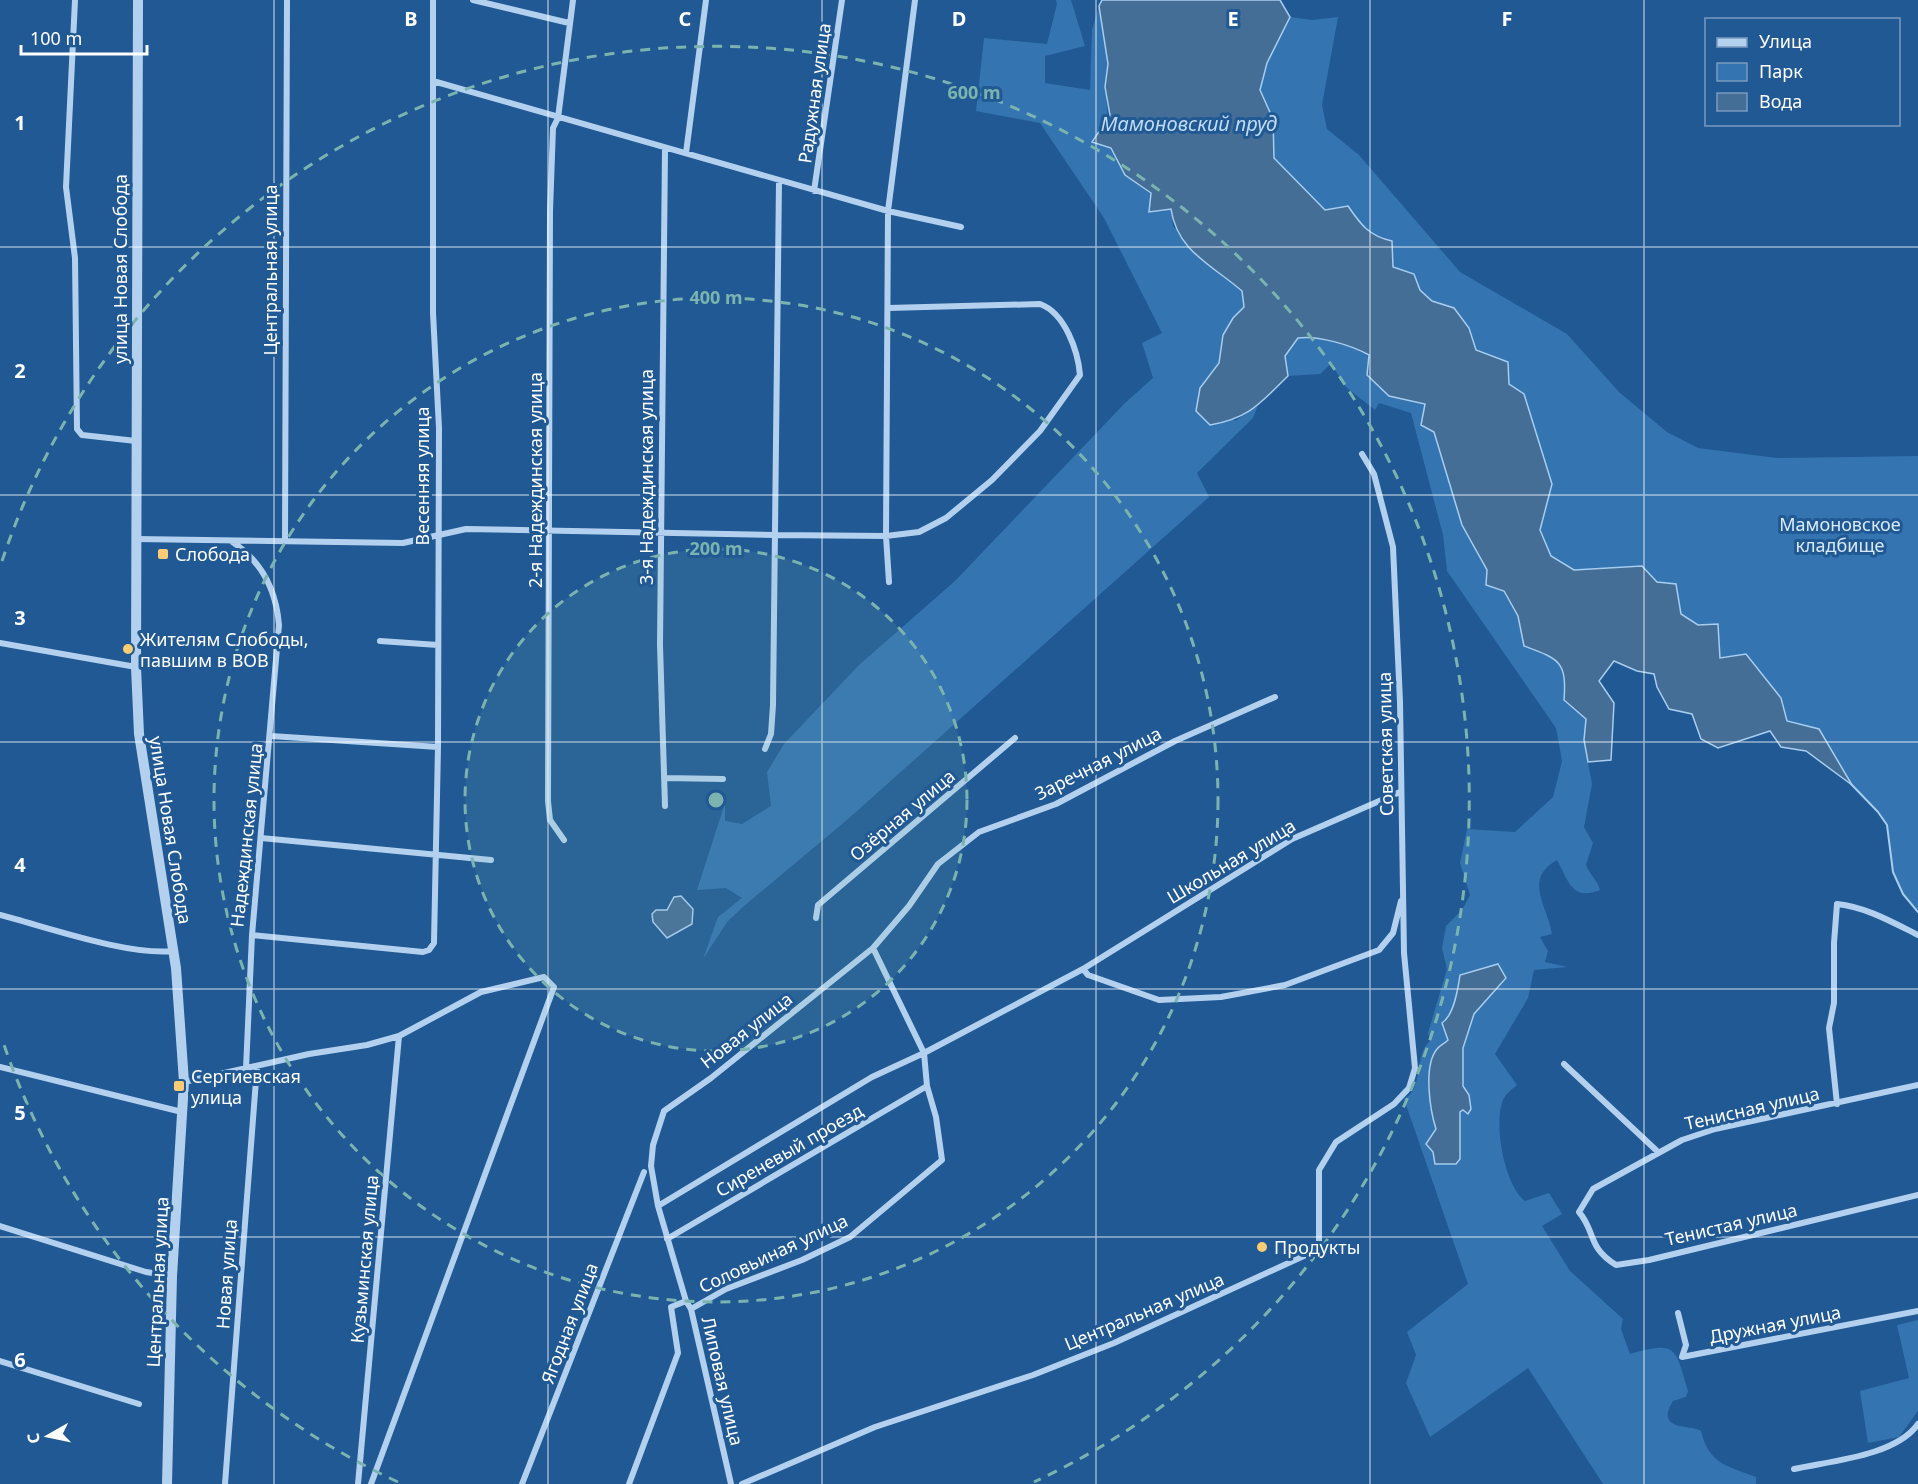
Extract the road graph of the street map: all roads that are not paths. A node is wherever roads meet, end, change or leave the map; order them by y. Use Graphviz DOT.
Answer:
graph roads {
  1 [pos="75,0"];
  2 [pos="138,0"];
  3 [pos="287,0"];
  4 [pos="433,0"];
  5 [pos="473,0"];
  6 [pos="573,0"];
  7 [pos="706,0"];
  8 [pos="842,0"];
  9 [pos="915,0"];
  10 [pos="570,23"];
  11 [pos="433,81"];
  12 [pos="558,118"];
  13 [pos="665,148"];
  14 [pos="686,153"];
  15 [pos="780,181"];
  16 [pos="814,191"];
  17 [pos="888,212"];
  18 [pos="961,227"];
  19 [pos="888,308"];
  20 [pos="136,441"];
  21 [pos="1362,454"];
  22 [pos="549,532"];
  23 [pos="661,532"];
  24 [pos="436,536"];
  25 [pos="774,536"];
  26 [pos="886,536"];
  27 [pos="136,538"];
  28 [pos="230,541"];
  29 [pos="285,541"];
  30 [pos="889,582"];
  31 [pos="380,640"];
  32 [pos="0,643"];
  33 [pos="438,645"];
  34 [pos="136,667"];
  35 [pos="1275,697"];
  36 [pos="271,736"];
  37 [pos="1015,738"];
  38 [pos="438,747"];
  39 [pos="765,749"];
  40 [pos="664,778"];
  41 [pos="723,779"];
  42 [pos="1400,792"];
  43 [pos="664,806"];
  44 [pos="261,838"];
  45 [pos="564,840"];
  46 [pos="435,856"];
  47 [pos="491,860"];
  48 [pos="1404,872"];
  49 [pos="0,915"];
  50 [pos="816,918"];
  51 [pos="252,935"];
  52 [pos="1918,935"];
  53 [pos="873,948"];
  54 [pos="174,951"];
  55 [pos="1083,969"];
  56 [pos="399,1036"];
  57 [pos="1414,1039"];
  58 [pos="924,1053"];
  59 [pos="1564,1064"];
  60 [pos="0,1067"];
  61 [pos="256,1067"];
  62 [pos="246,1069"];
  63 [pos="184,1082"];
  64 [pos="1918,1085"];
  65 [pos="927,1086"];
  66 [pos="1837,1104"];
  67 [pos="183,1113"];
  68 [pos="654,1146"];
  69 [pos="1657,1151"];
  70 [pos="644,1172"];
  71 [pos="1918,1194"];
  72 [pos="658,1206"];
  73 [pos="1579,1212"];
  74 [pos="0,1226"];
  75 [pos="667,1239"];
  76 [pos="172,1276"];
  77 [pos="686,1301"];
  78 [pos="691,1309"];
  79 [pos="1918,1311"];
  80 [pos="1678,1313"];
  81 [pos="0,1361"];
  82 [pos="139,1404"];
  83 [pos="1918,1424"];
  84 [pos="1794,1469"];
  85 [pos="167,1484"];
  86 [pos="225,1484"];
  87 [pos="358,1484"];
  88 [pos="372,1484"];
  89 [pos="522,1484"];
  90 [pos="628,1484"];
  91 [pos="731,1484"];
  92 [pos="742,1484"];
  1 -- 20 [label="street"];
  2 -- 20 [label="street, улица Новая Слобода"];
  3 -- 29 [label="street, Центральная улица"];
  4 -- 11 [label="street, Весенняя улица"];
  5 -- 10 [label="street"];
  6 -- 10 [label="street, 2-я Надеждинская улица"];
  7 -- 14 [label="street"];
  8 -- 16 [label="street, Радужная улица"];
  9 -- 17 [label="street"];
  10 -- 12 [label="street, 2-я Надеждинская улица"];
  11 -- 12 [label="street"];
  11 -- 24 [label="street, Весенняя улица"];
  12 -- 13 [label="street"];
  12 -- 22 [label="street, 2-я Надеждинская улица"];
  13 -- 14 [label="street"];
  13 -- 23 [label="street, 3-я Надеждинская улица"];
  14 -- 15 [label="street"];
  15 -- 16 [label="street"];
  15 -- 25 [label="street"];
  16 -- 17 [label="street"];
  17 -- 18 [label="street"];
  17 -- 19 [label="street"];
  19 -- 26 [label="street"];
  19 -- 26 [label="street"];
  20 -- 27 [label="street, улица Новая Слобода"];
  21 -- 42 [label="street, Советская улица"];
  22 -- 23 [label="street"];
  22 -- 24 [label="street"];
  22 -- 45 [label="street, 2-я Надеждинская улица"];
  23 -- 25 [label="street"];
  23 -- 40 [label="street, 3-я Надеждинская улица"];
  24 -- 29 [label="street"];
  24 -- 33 [label="street, Весенняя улица"];
  25 -- 26 [label="street"];
  25 -- 39 [label="street"];
  26 -- 30 [label="street"];
  27 -- 28 [label="street"];
  27 -- 34 [label="street, улица Новая Слобода"];
  28 -- 29 [label="street"];
  28 -- 36 [label="street, Надеждинская улица"];
  31 -- 33 [label="street"];
  32 -- 34 [label="street"];
  33 -- 38 [label="street, Весенняя улица"];
  34 -- 54 [label="street, улица Новая Слобода"];
  35 -- 53 [label="street, Заречная улица"];
  36 -- 38 [label="street"];
  36 -- 44 [label="street, Надеждинская улица"];
  37 -- 50 [label="street, Озёрная улица"];
  38 -- 46 [label="street, Весенняя улица"];
  40 -- 41 [label="street"];
  40 -- 43 [label="street, 3-я Надеждинская улица"];
  42 -- 48 [label="street, Советская улица"];
  42 -- 55 [label="street, Школьная улица"];
  44 -- 46 [label="street"];
  44 -- 51 [label="street, Надеждинская улица"];
  46 -- 47 [label="street"];
  46 -- 51 [label="street, Весенняя улица"];
  48 -- 55 [label="street"];
  48 -- 57 [label="street, Советская улица"];
  49 -- 54 [label="street"];
  51 -- 62 [label="street, Надеждинская улица"];
  52 -- 66 [label="street"];
  53 -- 58 [label="street, Соловьиная улица"];
  53 -- 68 [label="street, Новая улица"];
  54 -- 63 [label="street, улица Новая Слобода"];
  55 -- 58 [label="street, Школьная улица"];
  56 -- 61 [label="street"];
  56 -- 87 [label="street, Кузьминская улица"];
  56 -- 88 [label="street"];
  57 -- 92 [label="street, Центральная улица"];
  58 -- 65 [label="street, Соловьиная улица"];
  58 -- 72 [label="street, Школьная улица"];
  59 -- 69 [label="street"];
  60 -- 67 [label="street"];
  61 -- 62 [label="street"];
  61 -- 86 [label="street, Новая улица"];
  62 -- 63 [label="street"];
  63 -- 67 [label="street, Центральная улица"];
  64 -- 66 [label="street, Тенисная улица"];
  65 -- 75 [label="street, Сиреневый проезд"];
  65 -- 78 [label="street, Соловьиная улица"];
  66 -- 69 [label="street, Тенисная улица"];
  67 -- 76 [label="street, Центральная улица"];
  68 -- 72 [label="street, Липовая улица"];
  69 -- 73 [label="street, Тенисная улица"];
  70 -- 89 [label="street, Ягодная улица"];
  71 -- 73 [label="street, Тенистая улица"];
  72 -- 75 [label="street, Липовая улица"];
  74 -- 76 [label="street"];
  75 -- 77 [label="street, Липовая улица"];
  76 -- 85 [label="street, Центральная улица"];
  77 -- 78 [label="street, Липовая улица"];
  77 -- 90 [label="street"];
  78 -- 91 [label="street, Липовая улица"];
  79 -- 80 [label="street, Дружная улица"];
  81 -- 82 [label="street"];
  83 -- 84 [label="street"];
}
